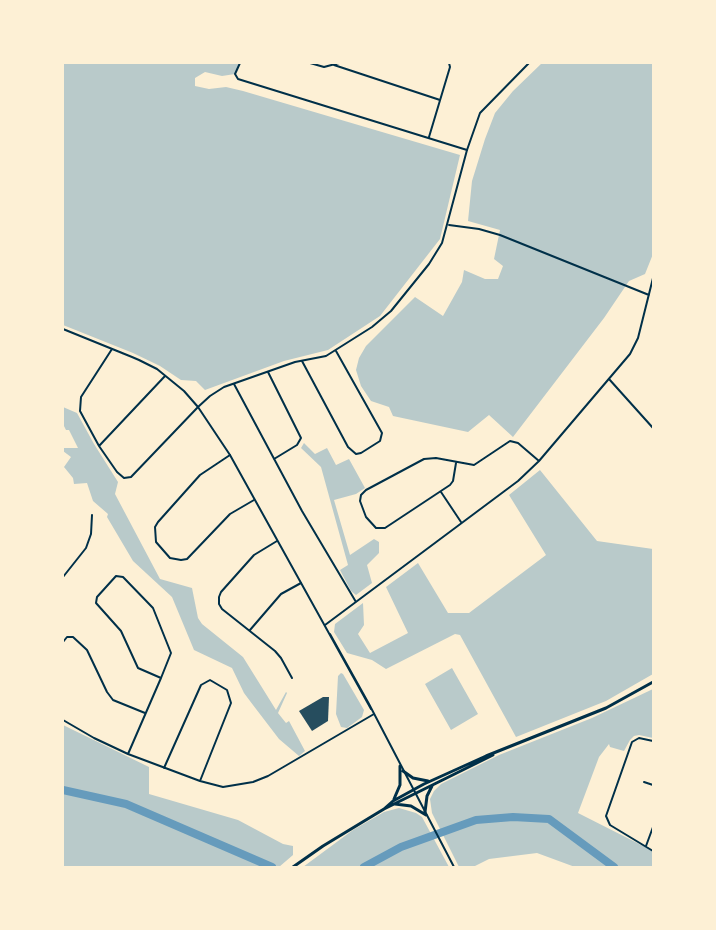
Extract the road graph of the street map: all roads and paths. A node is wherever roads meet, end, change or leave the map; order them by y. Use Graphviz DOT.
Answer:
graph roads {
  1 [pos="240,63"];
  2 [pos="310,63"];
  3 [pos="339,63"];
  4 [pos="449,63"];
  5 [pos="529,63"];
  6 [pos="334,65"];
  7 [pos="440,100"];
  8 [pos="429,137"];
  9 [pos="467,150"];
  10 [pos="449,225"];
  11 [pos="653,278"];
  12 [pos="649,295"];
  13 [pos="63,329"];
  14 [pos="112,349"];
  15 [pos="336,351"];
  16 [pos="302,361"];
  17 [pos="268,372"];
  18 [pos="166,376"];
  19 [pos="609,378"];
  20 [pos="234,384"];
  21 [pos="198,407"];
  22 [pos="653,428"];
  23 [pos="99,446"];
  24 [pos="230,455"];
  25 [pos="274,459"];
  26 [pos="539,461"];
  27 [pos="456,463"];
  28 [pos="441,492"];
  29 [pos="254,500"];
  30 [pos="92,515"];
  31 [pos="462,523"];
  32 [pos="277,542"];
  33 [pos="63,577"];
  34 [pos="301,583"];
  35 [pos="356,603"];
  36 [pos="325,625"];
  37 [pos="250,630"];
  38 [pos="63,642"];
  39 [pos="161,678"];
  40 [pos="292,678"];
  41 [pos="653,682"];
  42 [pos="145,713"];
  43 [pos="374,714"];
  44 [pos="63,720"];
  45 [pos="653,741"];
  46 [pos="128,754"];
  47 [pos="400,766"];
  48 [pos="164,768"];
  49 [pos="403,771"];
  50 [pos="200,781"];
  51 [pos="433,782"];
  52 [pos="644,782"];
  53 [pos="653,785"];
  54 [pos="414,791"];
  55 [pos="394,803"];
  56 [pos="426,814"];
  57 [pos="653,827"];
  58 [pos="646,846"];
  59 [pos="653,850"];
  60 [pos="293,867"];
  61 [pos="454,867"];
  1 -- 8 [label="street"];
  2 -- 6 [label="street"];
  3 -- 6 [label="street"];
  4 -- 7 [label="street"];
  5 -- 9 [label="street"];
  6 -- 7 [label="street"];
  7 -- 8 [label="street"];
  8 -- 9 [label="street"];
  9 -- 10 [label="street"];
  10 -- 12 [label="street"];
  10 -- 15 [label="street"];
  11 -- 12 [label="street"];
  12 -- 19 [label="street"];
  13 -- 14 [label="street"];
  14 -- 18 [label="street"];
  14 -- 23 [label="street"];
  15 -- 16 [label="street"];
  15 -- 16 [label="street"];
  16 -- 17 [label="street"];
  17 -- 20 [label="street"];
  17 -- 25 [label="street"];
  18 -- 21 [label="street"];
  18 -- 23 [label="street"];
  19 -- 22 [label="street"];
  19 -- 26 [label="street"];
  20 -- 21 [label="street"];
  20 -- 25 [label="street"];
  21 -- 23 [label="street"];
  21 -- 24 [label="street"];
  24 -- 29 [label="street"];
  24 -- 29 [label="street"];
  25 -- 35 [label="street"];
  26 -- 27 [label="street"];
  26 -- 31 [label="street"];
  27 -- 28 [label="street"];
  27 -- 28 [label="street"];
  28 -- 31 [label="street"];
  29 -- 32 [label="street"];
  30 -- 33 [label="street"];
  31 -- 35 [label="street"];
  32 -- 34 [label="street"];
  32 -- 37 [label="street"];
  34 -- 36 [label="street"];
  34 -- 37 [label="street"];
  35 -- 36 [label="street"];
  36 -- 43 [label="street"];
  37 -- 40 [label="street"];
  38 -- 42 [label="street"];
  39 -- 39 [label="street"];
  39 -- 42 [label="street"];
  41 -- 51 [label="main road"];
  42 -- 46 [label="street"];
  43 -- 47 [label="street"];
  43 -- 50 [label="street"];
  44 -- 46 [label="street"];
  45 -- 58 [label="street"];
  46 -- 48 [label="street"];
  47 -- 49 [label="street"];
  47 -- 55 [label="main road"];
  48 -- 50 [label="street"];
  48 -- 50 [label="street"];
  49 -- 51 [label="main road"];
  49 -- 54 [label="street"];
  51 -- 54 [label="main road"];
  51 -- 56 [label="main road"];
  52 -- 53 [label="street"];
  54 -- 55 [label="main road"];
  54 -- 56 [label="street"];
  55 -- 56 [label="main road"];
  55 -- 60 [label="main road"];
  56 -- 61 [label="street"];
  57 -- 58 [label="street"];
  58 -- 59 [label="street"];
}
